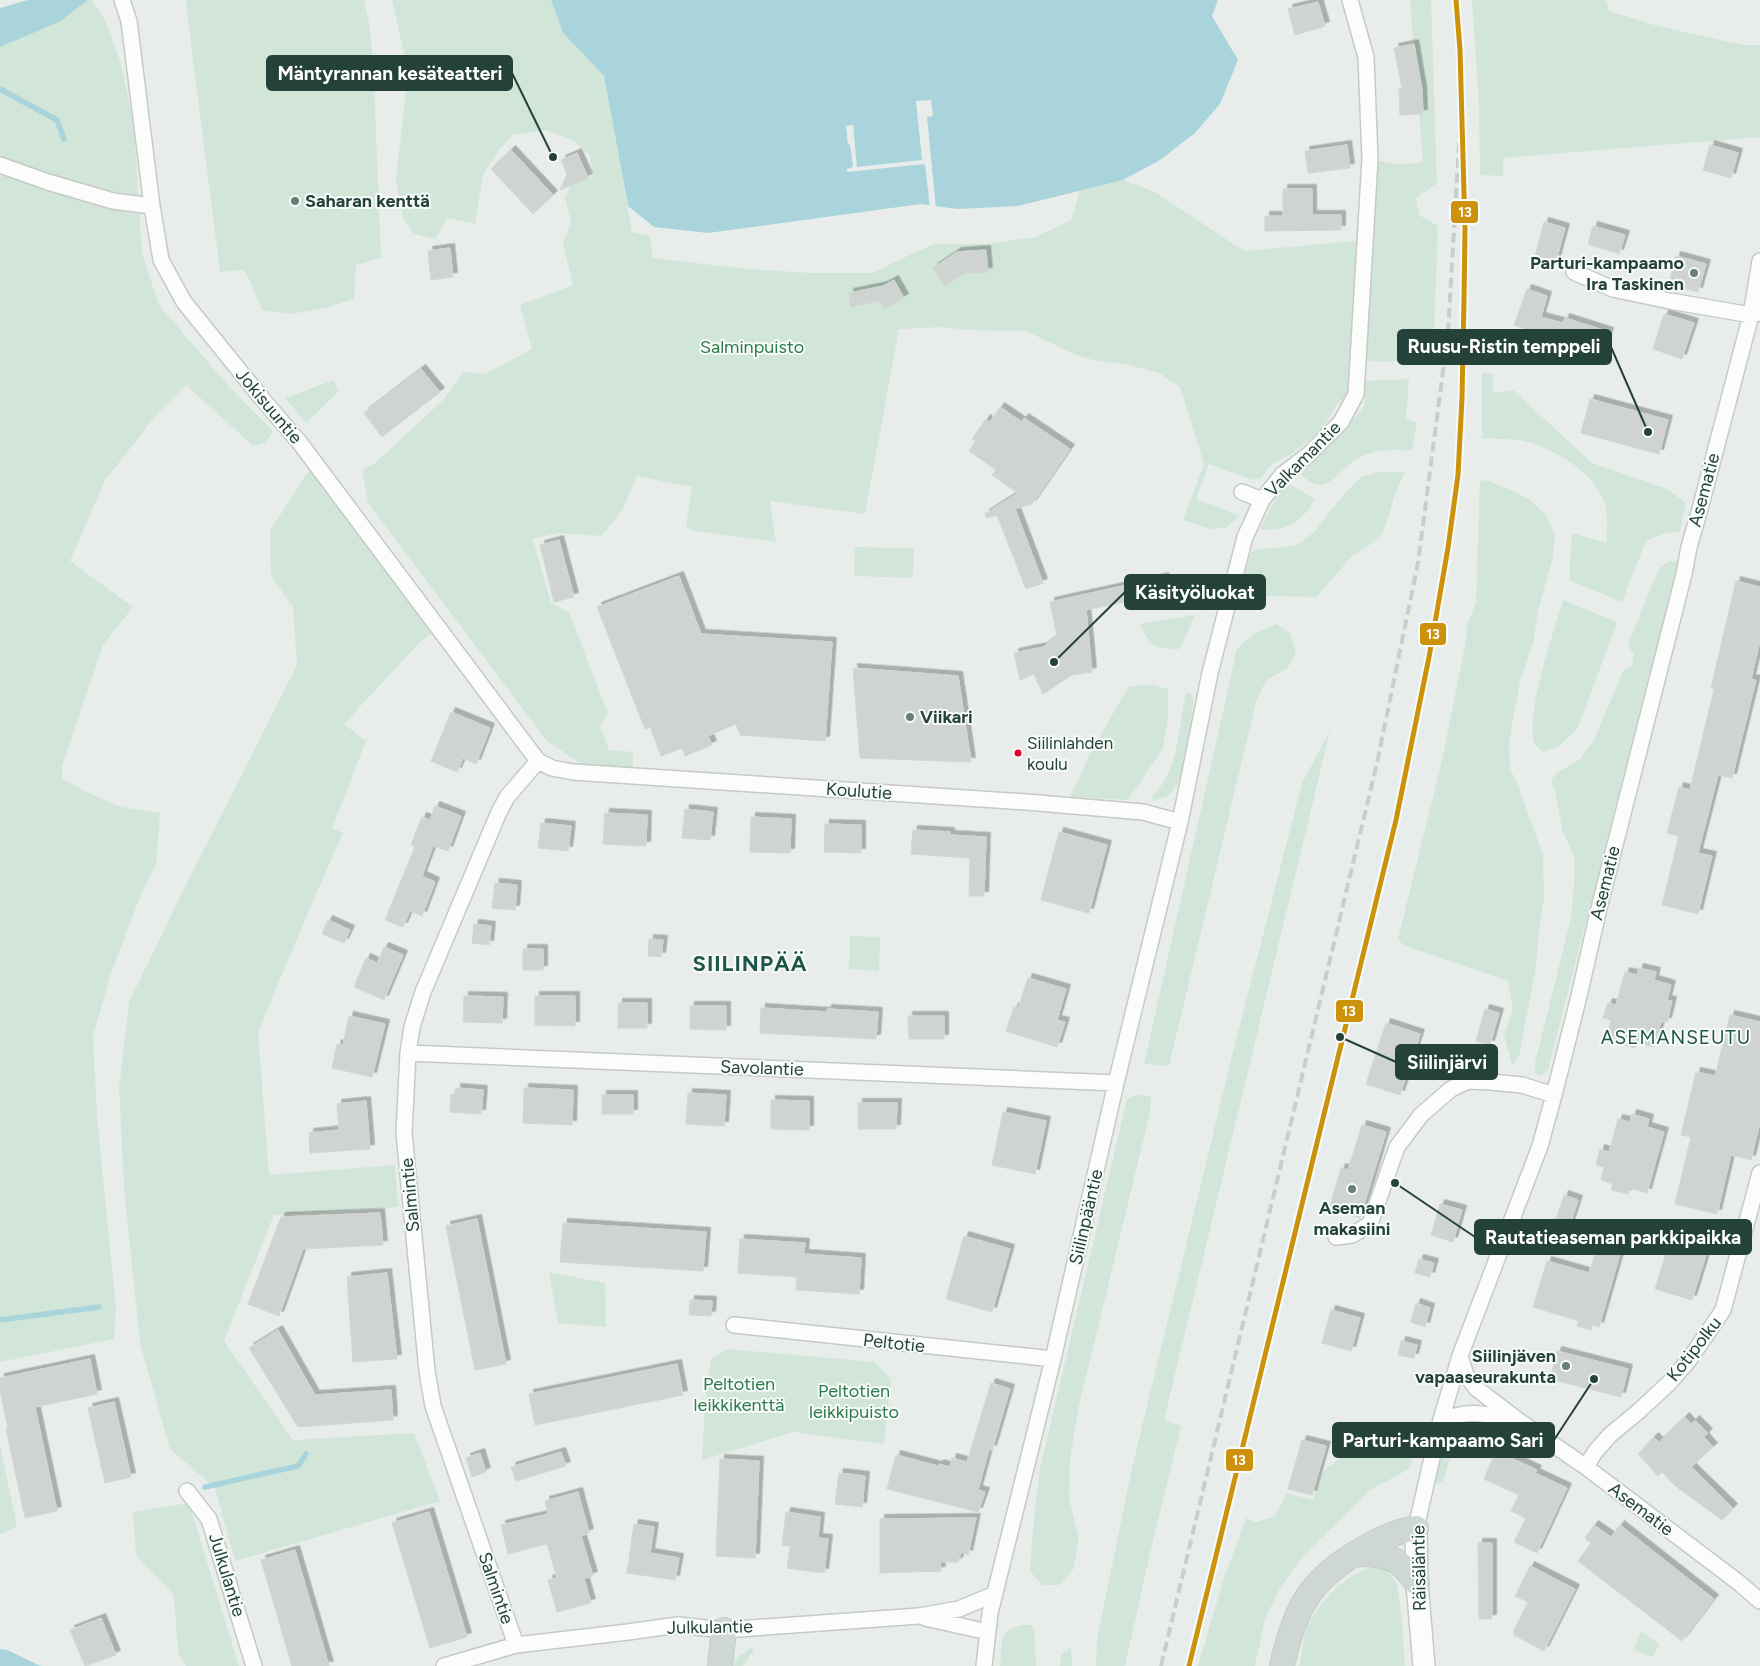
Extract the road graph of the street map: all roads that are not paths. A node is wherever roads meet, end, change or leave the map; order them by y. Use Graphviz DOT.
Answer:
graph roads {
  1 [pos="122,0"];
  2 [pos="1350,0"];
  3 [pos="0,165"];
  4 [pos="152,206"];
  5 [pos="1760,261"];
  6 [pos="1574,272"];
  7 [pos="1755,314"];
  8 [pos="1242,492"];
  9 [pos="1262,500"];
  10 [pos="538,761"];
  11 [pos="1180,822"];
  12 [pos="408,1053"];
  13 [pos="1116,1083"];
  14 [pos="1554,1095"];
  15 [pos="1760,1173"];
  16 [pos="1336,1237"];
  17 [pos="734,1325"];
  18 [pos="1460,1356"];
  19 [pos="1053,1360"];
  20 [pos="1519,1421"];
  21 [pos="1440,1423"];
  22 [pos="1586,1467"];
  23 [pos="187,1491"];
  24 [pos="1416,1528"];
  25 [pos="1355,1554"];
  26 [pos="1417,1584"];
  27 [pos="995,1594"];
  28 [pos="1760,1601"];
  29 [pos="919,1616"];
  30 [pos="724,1630"];
  31 [pos="988,1632"];
  32 [pos="516,1645"];
  33 [pos="254,1666"];
  34 [pos="444,1666"];
  35 [pos="720,1666"];
  36 [pos="984,1666"];
  37 [pos="1282,1666"];
  38 [pos="1424,1666"];
  1 -- 4 [label="street, Jokisuuntie"];
  2 -- 9 [label="street, Valkamantie"];
  3 -- 4 [label="street"];
  4 -- 10 [label="street, Jokisuuntie"];
  5 -- 7 [label="street, Asematie"];
  6 -- 7 [label="street"];
  7 -- 14 [label="street, Asematie"];
  8 -- 9 [label="street"];
  9 -- 11 [label="street, Valkamantie"];
  10 -- 11 [label="street, Koulutie"];
  10 -- 12 [label="street, Salmintie"];
  11 -- 13 [label="street, Siilinpääntie"];
  12 -- 13 [label="street, Savolantie"];
  12 -- 32 [label="street, Salmintie"];
  13 -- 19 [label="street, Siilinpääntie"];
  14 -- 16 [label="street"];
  14 -- 18 [label="street, Asematie"];
  15 -- 22 [label="street, Kotipolku"];
  17 -- 19 [label="street, Peltotie"];
  18 -- 20 [label="street, Asematie"];
  18 -- 21 [label="street, Räisäläntie"];
  19 -- 27 [label="street, Siilinpääntie"];
  20 -- 21 [label="street, Asematie"];
  20 -- 22 [label="street, Asematie"];
  21 -- 24 [label="street, Räisäläntie"];
  22 -- 28 [label="street, Asematie"];
  23 -- 33 [label="street, Julkulantie"];
  24 -- 25 [label="main road"];
  24 -- 26 [label="street, Räisäläntie"];
  25 -- 26 [label="main road"];
  25 -- 37 [label="main road"];
  26 -- 38 [label="street, Räisäläntie"];
  27 -- 29 [label="street, Julkulantie"];
  27 -- 31 [label="street, Siilinpääntie"];
  29 -- 30 [label="street, Julkulantie"];
  29 -- 31 [label="street, Julkulantie"];
  30 -- 32 [label="street, Julkulantie"];
  30 -- 35 [label="main road"];
  31 -- 36 [label="street, Siilinpääntie"];
  32 -- 34 [label="street, Julkulantie"];
}
